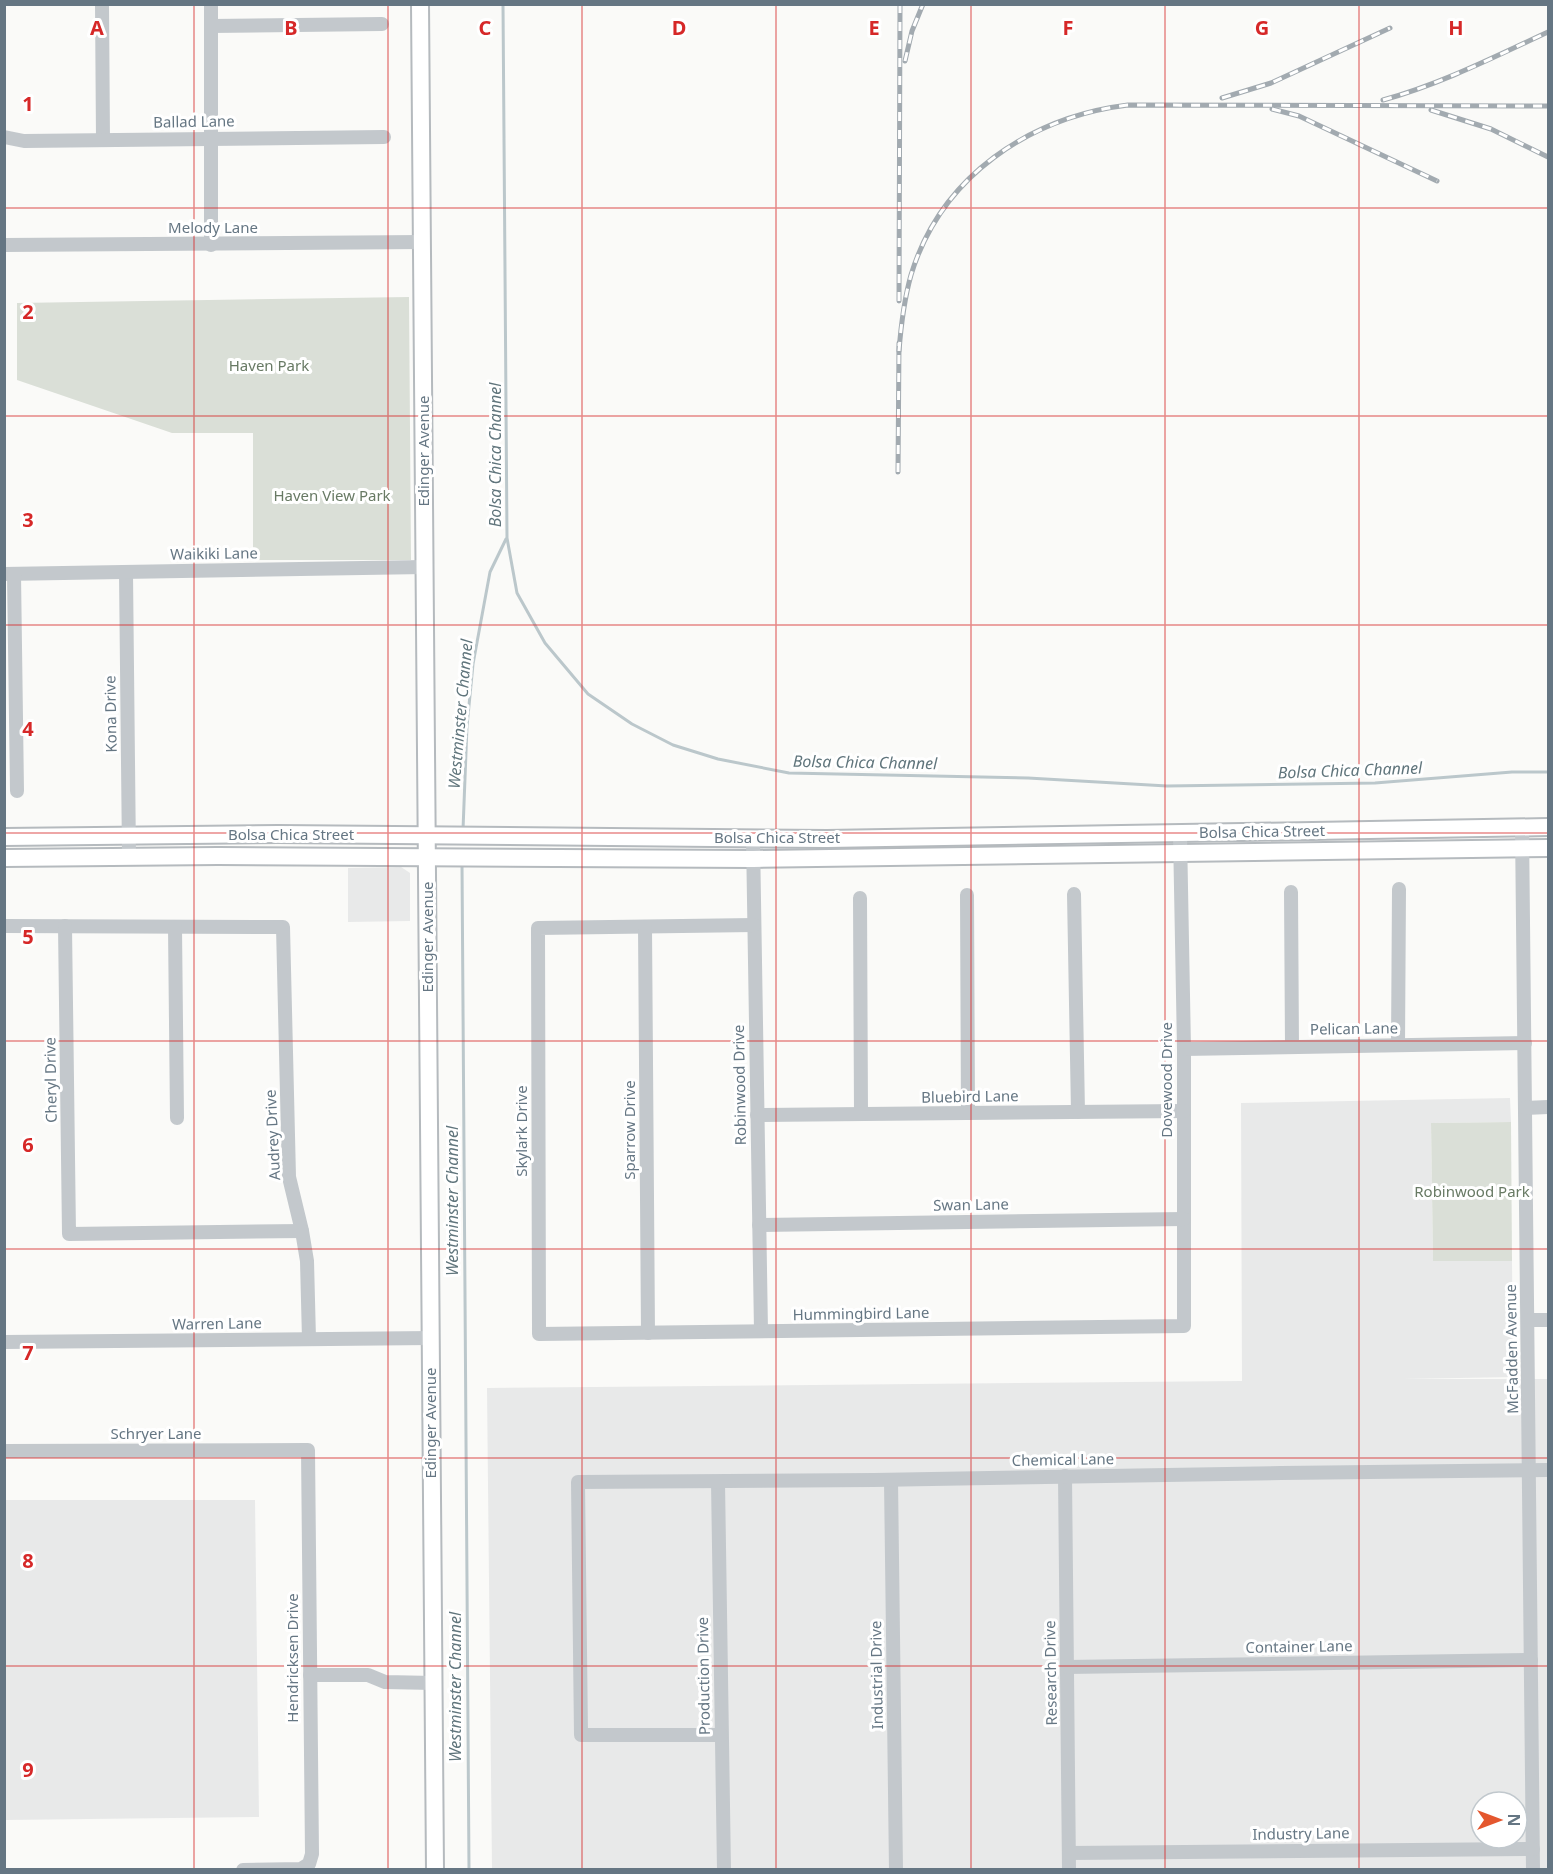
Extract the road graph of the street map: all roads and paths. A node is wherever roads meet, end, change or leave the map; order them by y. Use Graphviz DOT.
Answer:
graph roads {
  1 [pos="102,4"];
  2 [pos="211,4"];
  3 [pos="420,4"];
  4 [pos="382,24"];
  5 [pos="211,26"];
  6 [pos="4,137"];
  7 [pos="384,137"];
  8 [pos="211,138"];
  9 [pos="103,140"];
  10 [pos="422,242"];
  11 [pos="4,245"];
  12 [pos="211,245"];
  13 [pos="425,567"];
  14 [pos="126,573"];
  15 [pos="9,574"];
  16 [pos="17,791"];
  17 [pos="1522,827"];
  18 [pos="1548,827"];
  19 [pos="278,834"];
  20 [pos="1180,834"];
  21 [pos="427,835"];
  22 [pos="129,836"];
  23 [pos="4,837"];
  24 [pos="753,838"];
  25 [pos="1548,848"];
  26 [pos="1522,849"];
  27 [pos="1181,854"];
  28 [pos="129,856"];
  29 [pos="279,856"];
  30 [pos="427,857"];
  31 [pos="4,858"];
  32 [pos="753,859"];
  33 [pos="1399,889"];
  34 [pos="1291,891"];
  35 [pos="1074,894"];
  36 [pos="967,895"];
  37 [pos="861,898"];
  38 [pos="754,925"];
  39 [pos="4,926"];
  40 [pos="65,926"];
  41 [pos="175,927"];
  42 [pos="645,927"];
  43 [pos="1524,1043"];
  44 [pos="1398,1045"];
  45 [pos="1292,1047"];
  46 [pos="1184,1049"];
  47 [pos="1548,1107"];
  48 [pos="1525,1108"];
  49 [pos="1184,1111"];
  50 [pos="1078,1112"];
  51 [pos="968,1113"];
  52 [pos="861,1114"];
  53 [pos="757,1115"];
  54 [pos="177,1118"];
  55 [pos="1184,1219"];
  56 [pos="759,1225"];
  57 [pos="302,1231"];
  58 [pos="1528,1320"];
  59 [pos="1548,1320"];
  60 [pos="1184,1326"];
  61 [pos="761,1331"];
  62 [pos="648,1333"];
  63 [pos="539,1334"];
  64 [pos="431,1338"];
  65 [pos="309,1339"];
  66 [pos="4,1342"];
  67 [pos="308,1450"];
  68 [pos="4,1451"];
  69 [pos="1529,1470"];
  70 [pos="1548,1470"];
  71 [pos="1065,1476"];
  72 [pos="891,1480"];
  73 [pos="718,1482"];
  74 [pos="1531,1660"];
  75 [pos="1067,1667"];
  76 [pos="310,1675"];
  77 [pos="434,1683"];
  78 [pos="721,1735"];
  79 [pos="1533,1849"];
  80 [pos="1069,1853"];
  81 [pos="243,1869"];
  82 [pos="435,1869"];
  83 [pos="724,1869"];
  84 [pos="896,1869"];
  85 [pos="1069,1869"];
  86 [pos="1533,1869"];
  1 -- 9 [label="street"];
  2 -- 5 [label="street"];
  3 -- 10 [label="main road, Edinger Avenue"];
  4 -- 5 [label="street"];
  5 -- 8 [label="street"];
  6 -- 9 [label="street, Ballad Lane"];
  7 -- 8 [label="street, Ballad Lane"];
  8 -- 9 [label="street, Ballad Lane"];
  8 -- 12 [label="street"];
  10 -- 12 [label="street, Melody Lane"];
  10 -- 13 [label="main road, Edinger Avenue"];
  11 -- 12 [label="street, Melody Lane"];
  13 -- 14 [label="street, Waikiki Lane"];
  13 -- 21 [label="main road, Edinger Avenue"];
  14 -- 15 [label="street, Waikiki Lane"];
  14 -- 22 [label="street, Kona Drive"];
  15 -- 16 [label="street"];
  17 -- 18 [label="main road, Bolsa Chica Street"];
  17 -- 20 [label="main road, Bolsa Chica Street"];
  17 -- 26 [label="street, McFadden Avenue"];
  19 -- 21 [label="main road, Bolsa Chica Street"];
  19 -- 22 [label="main road, Bolsa Chica Street"];
  19 -- 29 [label="main road"];
  20 -- 24 [label="main road, Bolsa Chica Street"];
  20 -- 27 [label="street, Dovewood Drive"];
  21 -- 24 [label="main road, Bolsa Chica Street"];
  21 -- 30 [label="main road, Edinger Avenue"];
  22 -- 23 [label="main road, Bolsa Chica Street"];
  22 -- 28 [label="street, Kona Drive"];
  24 -- 32 [label="street, Robinwood Drive"];
  25 -- 26 [label="main road, Bolsa Chica Street"];
  26 -- 27 [label="main road, Bolsa Chica Street"];
  26 -- 43 [label="street, McFadden Avenue"];
  27 -- 32 [label="main road, Bolsa Chica Street"];
  27 -- 46 [label="street, Dovewood Drive"];
  28 -- 29 [label="main road, Bolsa Chica Street"];
  28 -- 31 [label="main road, Bolsa Chica Street"];
  29 -- 30 [label="main road, Bolsa Chica Street"];
  30 -- 32 [label="main road, Bolsa Chica Street"];
  30 -- 64 [label="main road, Edinger Avenue"];
  32 -- 38 [label="street, Robinwood Drive"];
  33 -- 44 [label="street"];
  34 -- 45 [label="street"];
  35 -- 50 [label="street"];
  36 -- 51 [label="street"];
  37 -- 52 [label="street"];
  38 -- 42 [label="street"];
  38 -- 53 [label="street, Robinwood Drive"];
  39 -- 40 [label="street"];
  40 -- 41 [label="street"];
  40 -- 57 [label="street, Cheryl Drive"];
  41 -- 54 [label="street"];
  41 -- 57 [label="street, Audrey Drive"];
  42 -- 62 [label="street, Sparrow Drive"];
  42 -- 63 [label="street, Skylark Drive"];
  43 -- 44 [label="street, Pelican Lane"];
  43 -- 48 [label="street, McFadden Avenue"];
  44 -- 45 [label="street, Pelican Lane"];
  45 -- 46 [label="street, Pelican Lane"];
  46 -- 49 [label="street, Dovewood Drive"];
  47 -- 48 [label="street"];
  48 -- 58 [label="street, McFadden Avenue"];
  49 -- 50 [label="street, Bluebird Lane"];
  49 -- 55 [label="street, Dovewood Drive"];
  50 -- 51 [label="street, Bluebird Lane"];
  51 -- 52 [label="street, Bluebird Lane"];
  52 -- 53 [label="street, Bluebird Lane"];
  53 -- 56 [label="street, Robinwood Drive"];
  55 -- 56 [label="street, Swan Lane"];
  55 -- 60 [label="street, Dovewood Drive"];
  56 -- 61 [label="street, Robinwood Drive"];
  57 -- 65 [label="street, Audrey Drive"];
  58 -- 59 [label="street"];
  58 -- 69 [label="street, McFadden Avenue"];
  60 -- 61 [label="street, Hummingbird Lane"];
  61 -- 62 [label="street, Hummingbird Lane"];
  62 -- 63 [label="street, Hummingbird Lane"];
  64 -- 65 [label="street, Warren Lane"];
  64 -- 77 [label="main road, Edinger Avenue"];
  65 -- 66 [label="street, Warren Lane"];
  67 -- 68 [label="street, Schryer Lane"];
  67 -- 76 [label="street, Hendricksen Drive"];
  69 -- 70 [label="street, Chemical Lane"];
  69 -- 71 [label="street, Chemical Lane"];
  69 -- 74 [label="street, McFadden Avenue"];
  71 -- 72 [label="street, Chemical Lane"];
  71 -- 75 [label="street, Research Drive"];
  72 -- 73 [label="street, Chemical Lane"];
  72 -- 84 [label="street, Industrial Drive"];
  73 -- 78 [label="street, Production Drive"];
  73 -- 78 [label="street, Chemical Lane"];
  74 -- 75 [label="street, Container Lane"];
  74 -- 79 [label="street, McFadden Avenue"];
  75 -- 80 [label="street, Research Drive"];
  76 -- 77 [label="street"];
  76 -- 81 [label="street, Hendricksen Drive"];
  77 -- 82 [label="main road, Edinger Avenue"];
  78 -- 83 [label="street, Production Drive"];
  79 -- 80 [label="street, Industry Lane"];
  79 -- 86 [label="street, McFadden Avenue"];
  80 -- 85 [label="street, Research Drive"];
}
